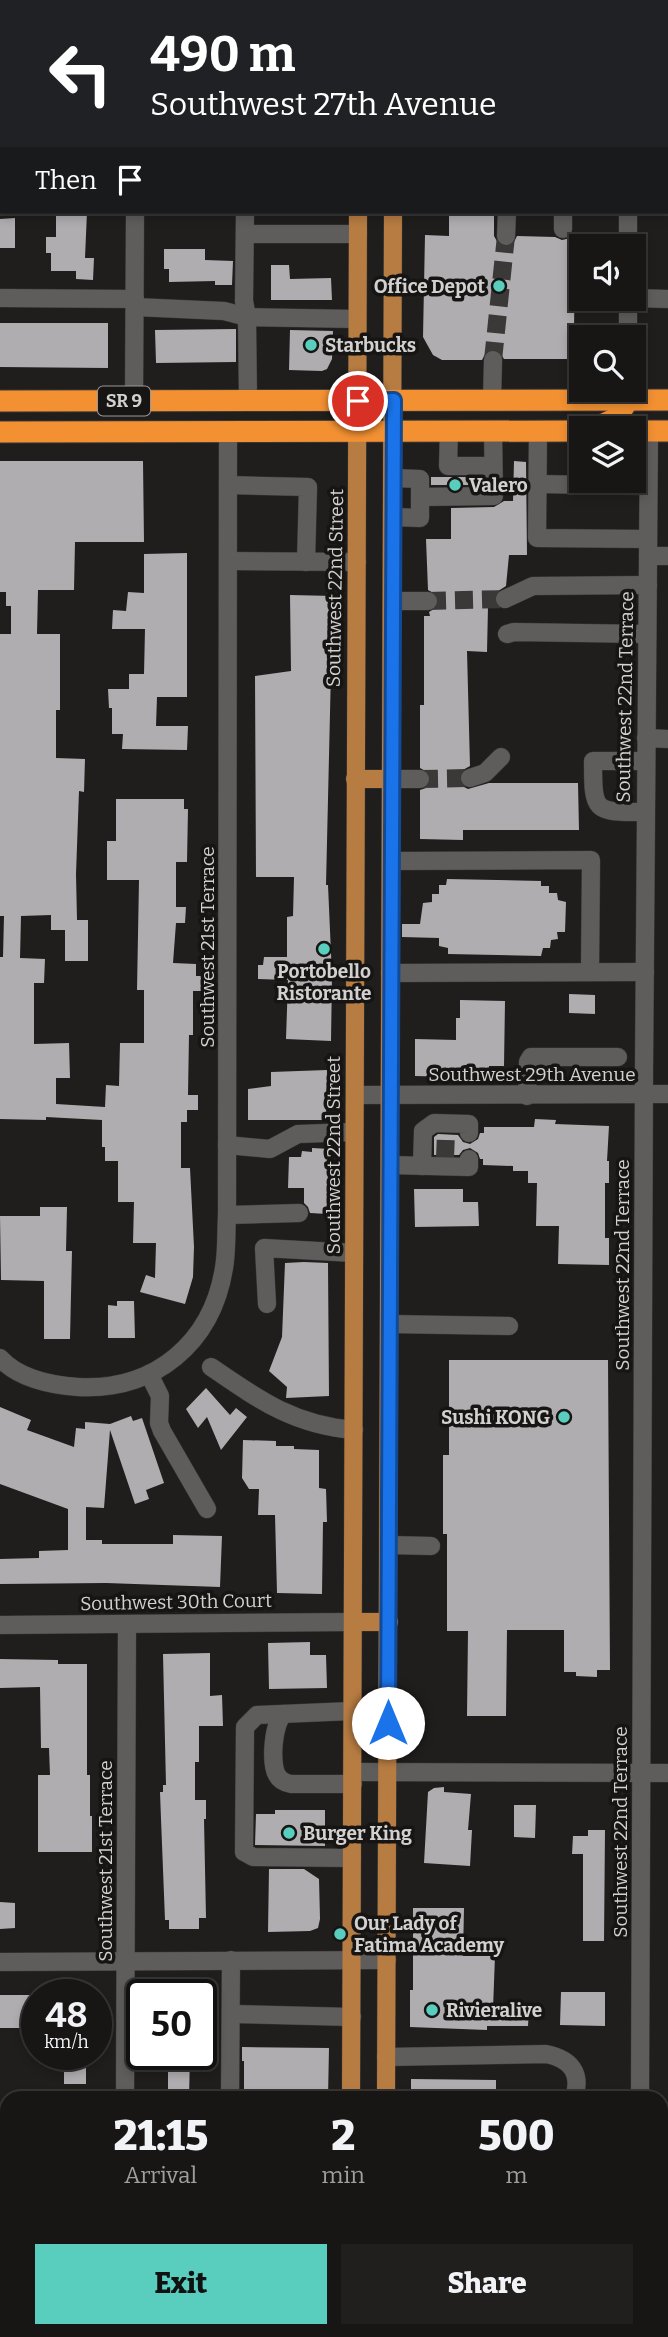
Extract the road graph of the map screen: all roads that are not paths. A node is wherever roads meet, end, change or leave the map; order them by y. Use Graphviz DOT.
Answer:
graph roads {
  1 [pos="135,214"];
  2 [pos="245,214"];
  3 [pos="358,214"];
  4 [pos="393,214"];
  5 [pos="507,214"];
  6 [pos="628,214"];
  7 [pos="245,234"];
  8 [pos="358,234"];
  9 [pos="628,234"];
  10 [pos="506,236"];
  11 [pos="646,298"];
  12 [pos="0,299"];
  13 [pos="668,299"];
  14 [pos="135,303"];
  15 [pos="247,317"];
  16 [pos="357,319"];
  17 [pos="493,359"];
  18 [pos="569,398"];
  19 [pos="646,398"];
  20 [pos="394,400"];
  21 [pos="668,400"];
  22 [pos="0,401"];
  23 [pos="134,401"];
  24 [pos="248,401"];
  25 [pos="358,401"];
  26 [pos="492,401"];
  27 [pos="668,408"];
  28 [pos="394,429"];
  29 [pos="358,430"];
  30 [pos="449,430"];
  31 [pos="493,430"];
  32 [pos="538,430"];
  33 [pos="228,431"];
  34 [pos="569,431"];
  35 [pos="650,431"];
  36 [pos="0,432"];
  37 [pos="448,466"];
  38 [pos="494,466"];
  39 [pos="393,478"];
  40 [pos="421,479"];
  41 [pos="538,484"];
  42 [pos="228,485"];
  43 [pos="648,486"];
  44 [pos="420,498"];
  45 [pos="393,517"];
  46 [pos="648,547"];
  47 [pos="668,556"];
  48 [pos="228,561"];
  49 [pos="306,562"];
  50 [pos="357,562"];
  51 [pos="648,584"];
  52 [pos="505,599"];
  53 [pos="392,601"];
  54 [pos="428,601"];
  55 [pos="507,634"];
  56 [pos="647,634"];
  57 [pos="646,738"];
  58 [pos="668,739"];
  59 [pos="501,757"];
  60 [pos="645,761"];
  61 [pos="470,778"];
  62 [pos="355,779"];
  63 [pos="391,779"];
  64 [pos="420,779"];
  65 [pos="645,812"];
  66 [pos="391,861"];
  67 [pos="590,972"];
  68 [pos="645,972"];
  69 [pos="390,973"];
  70 [pos="618,1057"];
  71 [pos="668,1094"];
  72 [pos="355,1095"];
  73 [pos="390,1095"];
  74 [pos="644,1095"];
  75 [pos="447,1096"];
  76 [pos="527,1096"];
  77 [pos="446,1128"];
  78 [pos="354,1132"];
  79 [pos="469,1133"];
  80 [pos="228,1145"];
  81 [pos="469,1159"];
  82 [pos="390,1165"];
  83 [pos="422,1166"];
  84 [pos="299,1213"];
  85 [pos="227,1215"];
  86 [pos="354,1254"];
  87 [pos="267,1304"];
  88 [pos="389,1324"];
  89 [pos="509,1326"];
  90 [pos="0,1358"];
  91 [pos="211,1367"];
  92 [pos="149,1374"];
  93 [pos="354,1430"];
  94 [pos="207,1510"];
  95 [pos="389,1545"];
  96 [pos="431,1546"];
  97 [pos="353,1622"];
  98 [pos="388,1622"];
  99 [pos="127,1624"];
  100 [pos="0,1625"];
  101 [pos="352,1711"];
  102 [pos="284,1714"];
  103 [pos="387,1773"];
  104 [pos="641,1773"];
  105 [pos="668,1773"];
  106 [pos="353,1778"];
  107 [pos="352,1858"];
  108 [pos="231,1960"];
  109 [pos="352,1960"];
  110 [pos="125,1961"];
  111 [pos="387,1961"];
  112 [pos="0,1962"];
  113 [pos="231,2014"];
  114 [pos="352,2017"];
  115 [pos="386,2057"];
  116 [pos="125,2091"];
  117 [pos="230,2091"];
  118 [pos="351,2091"];
  119 [pos="386,2091"];
  120 [pos="576,2091"];
  121 [pos="640,2091"];
  1 -- 14 [label="street"];
  2 -- 7 [label="street"];
  3 -- 8 [label="main road, Southwest 22nd Street"];
  4 -- 20 [label="main road"];
  5 -- 10 [label="street"];
  6 -- 9 [label="street"];
  7 -- 8 [label="street"];
  7 -- 15 [label="street"];
  8 -- 16 [label="main road, Southwest 22nd Street"];
  11 -- 13 [label="street"];
  12 -- 14 [label="street"];
  14 -- 15 [label="street"];
  14 -- 23 [label="street"];
  15 -- 16 [label="street"];
  15 -- 24 [label="street"];
  16 -- 25 [label="main road, Southwest 22nd Street"];
  17 -- 26 [label="street"];
  18 -- 26 [label="highway, SR 9"];
  19 -- 21 [label="highway, SR 9"];
  20 -- 25 [label="highway, SR 9"];
  20 -- 26 [label="highway, SR 9"];
  20 -- 28 [label="main road"];
  22 -- 23 [label="highway, SR 9"];
  23 -- 24 [label="highway, SR 9"];
  24 -- 25 [label="highway, SR 9"];
  25 -- 29 [label="main road, Southwest 22nd Street"];
  27 -- 35 [label="highway"];
  28 -- 29 [label="highway, SR 9"];
  28 -- 30 [label="highway, SR 9"];
  28 -- 39 [label="main road"];
  29 -- 33 [label="highway, SR 9"];
  29 -- 50 [label="main road, Southwest 22nd Street"];
  30 -- 31 [label="highway, SR 9"];
  30 -- 37 [label="street"];
  31 -- 32 [label="highway, SR 9"];
  31 -- 38 [label="street"];
  32 -- 34 [label="highway, SR 9"];
  32 -- 41 [label="street"];
  33 -- 36 [label="highway, SR 9"];
  33 -- 42 [label="street, Southwest 21st Terrace"];
  35 -- 43 [label="street, Southwest 22nd Terrace"];
  37 -- 38 [label="street"];
  37 -- 40 [label="street"];
  38 -- 44 [label="street"];
  39 -- 40 [label="street"];
  39 -- 45 [label="main road"];
  40 -- 44 [label="street"];
  41 -- 43 [label="street"];
  41 -- 46 [label="street"];
  42 -- 48 [label="street, Southwest 21st Terrace"];
  42 -- 49 [label="street"];
  43 -- 46 [label="street, Southwest 22nd Terrace"];
  44 -- 45 [label="street"];
  45 -- 53 [label="main road"];
  46 -- 47 [label="street"];
  46 -- 51 [label="street, Southwest 22nd Terrace"];
  48 -- 49 [label="street"];
  48 -- 80 [label="street, Southwest 21st Terrace"];
  49 -- 50 [label="street"];
  50 -- 62 [label="main road, Southwest 22nd Street"];
  51 -- 52 [label="street"];
  51 -- 56 [label="street, Southwest 22nd Terrace"];
  53 -- 54 [label="street"];
  53 -- 63 [label="main road"];
  55 -- 56 [label="street"];
  56 -- 57 [label="street, Southwest 22nd Terrace"];
  57 -- 58 [label="street"];
  57 -- 60 [label="street, Southwest 22nd Terrace"];
  59 -- 61 [label="street"];
  60 -- 65 [label="street, Southwest 22nd Terrace"];
  60 -- 65 [label="street"];
  62 -- 63 [label="main road"];
  62 -- 72 [label="main road, Southwest 22nd Street"];
  63 -- 64 [label="street"];
  63 -- 66 [label="main road"];
  65 -- 68 [label="street, Southwest 22nd Terrace"];
  66 -- 67 [label="street"];
  66 -- 69 [label="main road"];
  67 -- 68 [label="street"];
  67 -- 69 [label="street"];
  68 -- 74 [label="street, Southwest 22nd Terrace"];
  69 -- 73 [label="main road"];
  70 -- 76 [label="street"];
  71 -- 74 [label="street, Southwest 29th Avenue"];
  72 -- 73 [label="street, Southwest 29th Avenue"];
  72 -- 78 [label="main road, Southwest 22nd Street"];
  73 -- 75 [label="street, Southwest 29th Avenue"];
  73 -- 82 [label="main road"];
  74 -- 76 [label="street, Southwest 29th Avenue"];
  74 -- 104 [label="street, Southwest 22nd Terrace"];
  75 -- 76 [label="street, Southwest 29th Avenue"];
  75 -- 77 [label="street"];
  77 -- 79 [label="street"];
  77 -- 83 [label="street"];
  78 -- 80 [label="street"];
  78 -- 86 [label="main road, Southwest 22nd Street"];
  80 -- 85 [label="street, Southwest 21st Terrace"];
  81 -- 83 [label="street"];
  82 -- 83 [label="street"];
  82 -- 88 [label="main road"];
  84 -- 85 [label="street"];
  85 -- 92 [label="street, Southwest 21st Terrace"];
  86 -- 87 [label="street"];
  86 -- 93 [label="main road, Southwest 22nd Street"];
  88 -- 89 [label="street"];
  88 -- 95 [label="main road"];
  90 -- 92 [label="street, Southwest 21st Terrace"];
  91 -- 93 [label="street"];
  92 -- 94 [label="street"];
  93 -- 97 [label="main road, Southwest 22nd Street"];
  95 -- 96 [label="street"];
  95 -- 98 [label="main road"];
  97 -- 98 [label="main road"];
  97 -- 99 [label="street, Southwest 30th Court"];
  97 -- 101 [label="main road, Southwest 22nd Street"];
  98 -- 103 [label="main road"];
  99 -- 100 [label="street, Southwest 30th Court"];
  99 -- 110 [label="street, Southwest 21st Terrace"];
  101 -- 102 [label="street"];
  101 -- 106 [label="main road, Southwest 22nd Street"];
  102 -- 106 [label="street"];
  102 -- 107 [label="street"];
  103 -- 104 [label="street"];
  103 -- 106 [label="street"];
  103 -- 111 [label="main road"];
  104 -- 105 [label="street"];
  104 -- 121 [label="street, Southwest 22nd Terrace"];
  106 -- 107 [label="main road, Southwest 22nd Street"];
  107 -- 109 [label="main road, Southwest 22nd Street"];
  108 -- 109 [label="street"];
  108 -- 110 [label="street"];
  108 -- 113 [label="street"];
  109 -- 111 [label="street"];
  109 -- 114 [label="main road, Southwest 22nd Street"];
  110 -- 112 [label="street"];
  110 -- 116 [label="street, Southwest 21st Terrace"];
  111 -- 115 [label="main road"];
  113 -- 114 [label="street"];
  113 -- 117 [label="street"];
  114 -- 118 [label="main road, Southwest 22nd Street"];
  115 -- 119 [label="main road"];
  115 -- 120 [label="street"];
}
